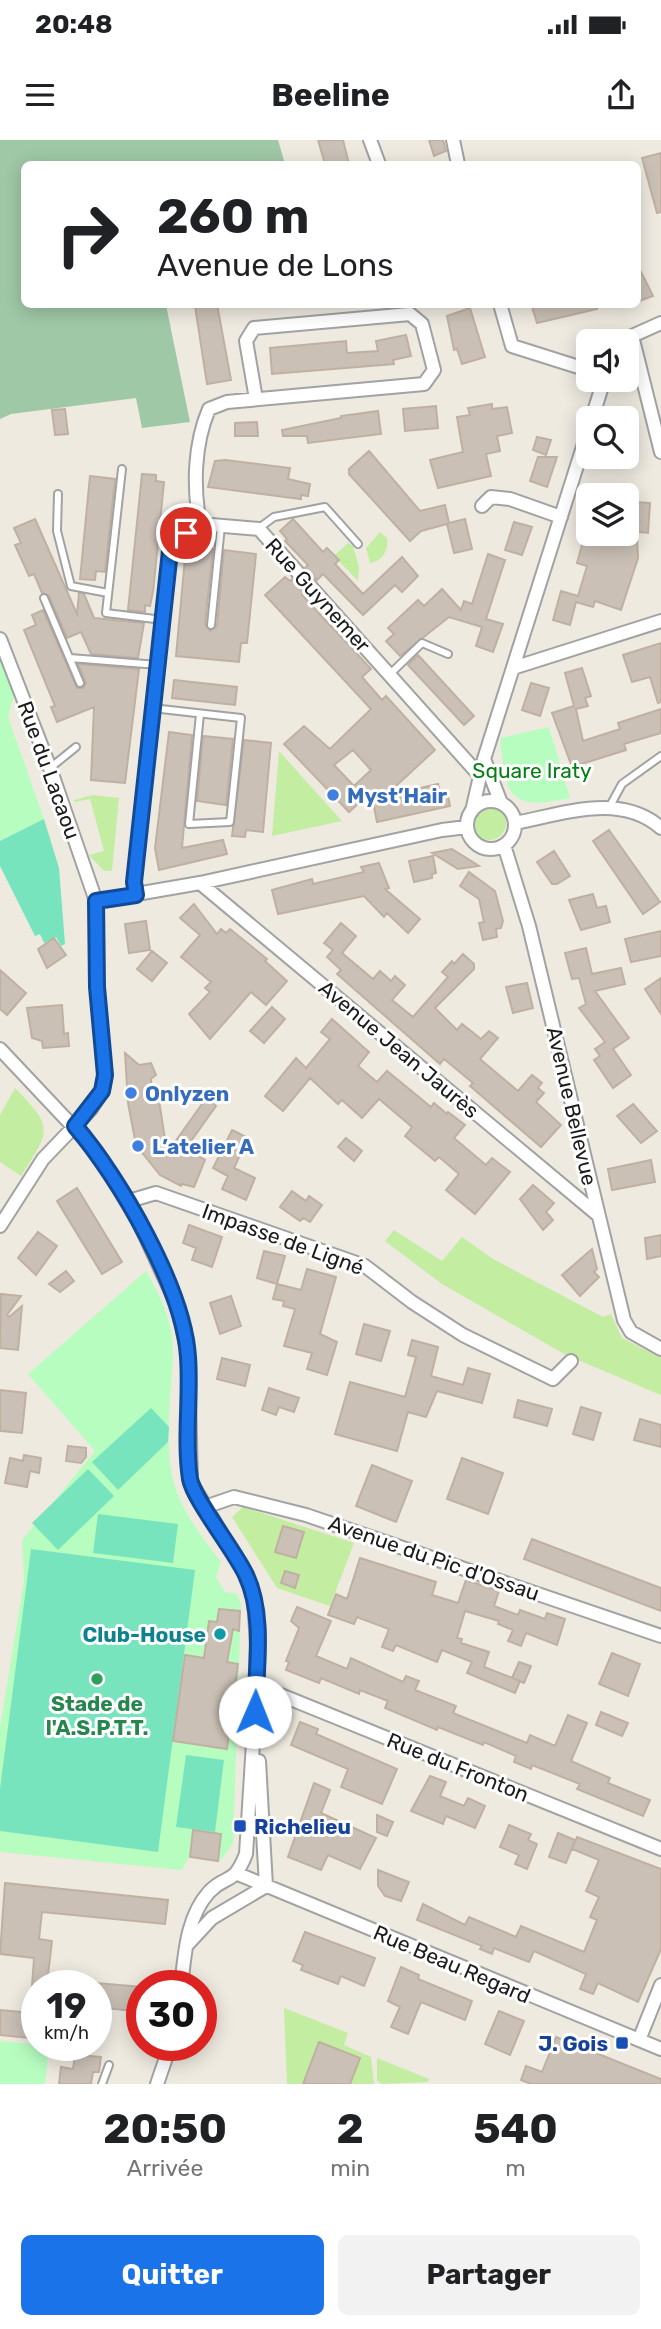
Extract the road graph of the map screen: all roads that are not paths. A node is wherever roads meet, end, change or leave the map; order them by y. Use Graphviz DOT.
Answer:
graph roads {
  1 [pos="370,140"];
  2 [pos="453,140"];
  3 [pos="378,161"];
  4 [pos="457,161"];
  5 [pos="501,308"];
  6 [pos="661,323"];
  7 [pos="639,335"];
  8 [pos="576,366"];
  9 [pos="639,375"];
  10 [pos="256,399"];
  11 [pos="661,452"];
  12 [pos="122,469"];
  13 [pos="576,469"];
  14 [pos="58,494"];
  15 [pos="482,506"];
  16 [pos="561,517"];
  17 [pos="200,524"];
  18 [pos="221,526"];
  19 [pos="259,529"];
  20 [pos="358,544"];
  21 [pos="108,593"];
  22 [pos="44,598"];
  23 [pos="163,620"];
  24 [pos="661,621"];
  25 [pos="211,625"];
  26 [pos="0,639"];
  27 [pos="448,654"];
  28 [pos="70,658"];
  29 [pos="158,666"];
  30 [pos="513,668"];
  31 [pos="390,674"];
  32 [pos="80,683"];
  33 [pos="152,708"];
  34 [pos="200,714"];
  35 [pos="76,747"];
  36 [pos="661,756"];
  37 [pos="484,759"];
  38 [pos="50,768"];
  39 [pos="480,776"];
  40 [pos="501,803"];
  41 [pos="610,806"];
  42 [pos="472,811"];
  43 [pos="515,822"];
  44 [pos="467,827"];
  45 [pos="661,828"];
  46 [pos="504,845"];
  47 [pos="200,883"];
  48 [pos="136,895"];
  49 [pos="96,901"];
  50 [pos="0,1049"];
  51 [pos="75,1126"];
  52 [pos="129,1201"];
  53 [pos="598,1215"];
  54 [pos="0,1226"];
  55 [pos="661,1349"];
  56 [pos="571,1361"];
  57 [pos="205,1507"];
  58 [pos="661,1636"];
  59 [pos="256,1685"];
  60 [pos="255,1712"];
  61 [pos="661,1849"];
  62 [pos="238,1874"];
  63 [pos="266,1886"];
  64 [pos="186,1945"];
  65 [pos="183,1970"];
  66 [pos="661,1984"];
  67 [pos="639,2040"];
  68 [pos="661,2049"];
  69 [pos="165,2061"];
  70 [pos="109,2065"];
  71 [pos="102,2084"];
  72 [pos="157,2084"];
  1 -- 3 [label="street"];
  2 -- 4 [label="street"];
  5 -- 8 [label="street"];
  6 -- 7 [label="street"];
  9 -- 11 [label="street"];
  10 -- 10 [label="street"];
  10 -- 17 [label="street"];
  12 -- 21 [label="lane"];
  13 -- 16 [label="street"];
  14 -- 21 [label="lane"];
  15 -- 16 [label="street"];
  16 -- 30 [label="street"];
  17 -- 18 [label="street, Rue Guynemer"];
  17 -- 23 [label="street"];
  18 -- 19 [label="street, Rue Guynemer"];
  18 -- 25 [label="lane"];
  19 -- 20 [label="lane"];
  19 -- 31 [label="street, Rue Guynemer"];
  21 -- 23 [label="lane"];
  22 -- 28 [label="lane"];
  23 -- 29 [label="street"];
  24 -- 30 [label="street"];
  26 -- 38 [label="street, Rue du Lacaou"];
  27 -- 31 [label="lane"];
  28 -- 29 [label="lane"];
  28 -- 32 [label="lane"];
  29 -- 33 [label="street"];
  30 -- 37 [label="street"];
  31 -- 39 [label="street, Rue Guynemer"];
  33 -- 34 [label="lane"];
  33 -- 48 [label="street"];
  34 -- 34 [label="lane"];
  35 -- 38 [label="lane"];
  36 -- 41 [label="lane"];
  37 -- 39 [label="street"];
  37 -- 40 [label="street"];
  38 -- 49 [label="street, Rue du Lacaou"];
  39 -- 42 [label="street"];
  40 -- 42 [label="street"];
  40 -- 43 [label="street"];
  41 -- 43 [label="street"];
  41 -- 45 [label="street"];
  42 -- 44 [label="street"];
  43 -- 46 [label="street"];
  44 -- 46 [label="street"];
  44 -- 47 [label="street"];
  46 -- 53 [label="street, Avenue Bellevue"];
  47 -- 48 [label="street"];
  47 -- 53 [label="street, Avenue Jean Jaurès"];
  48 -- 49 [label="street"];
  49 -- 51 [label="street, Rue du Lacaou"];
  50 -- 51 [label="street"];
  51 -- 52 [label="street"];
  51 -- 54 [label="street, Rue du Lacaou"];
  52 -- 56 [label="street, Impasse de Ligné"];
  52 -- 57 [label="street"];
  53 -- 55 [label="street, Avenue Bellevue"];
  57 -- 58 [label="street, Avenue du Pic d'Ossau"];
  57 -- 59 [label="street"];
  59 -- 60 [label="street"];
  59 -- 61 [label="street, Rue du Fronton"];
  60 -- 62 [label="street"];
  60 -- 63 [label="street"];
  62 -- 63 [label="street, Rue Beau Regard"];
  62 -- 64 [label="street"];
  63 -- 64 [label="street"];
  63 -- 67 [label="street, Rue Beau Regard"];
  64 -- 65 [label="street"];
  66 -- 67 [label="street"];
  67 -- 68 [label="street, Rue Beau Regard"];
  69 -- 72 [label="street"];
  70 -- 71 [label="lane"];
}
